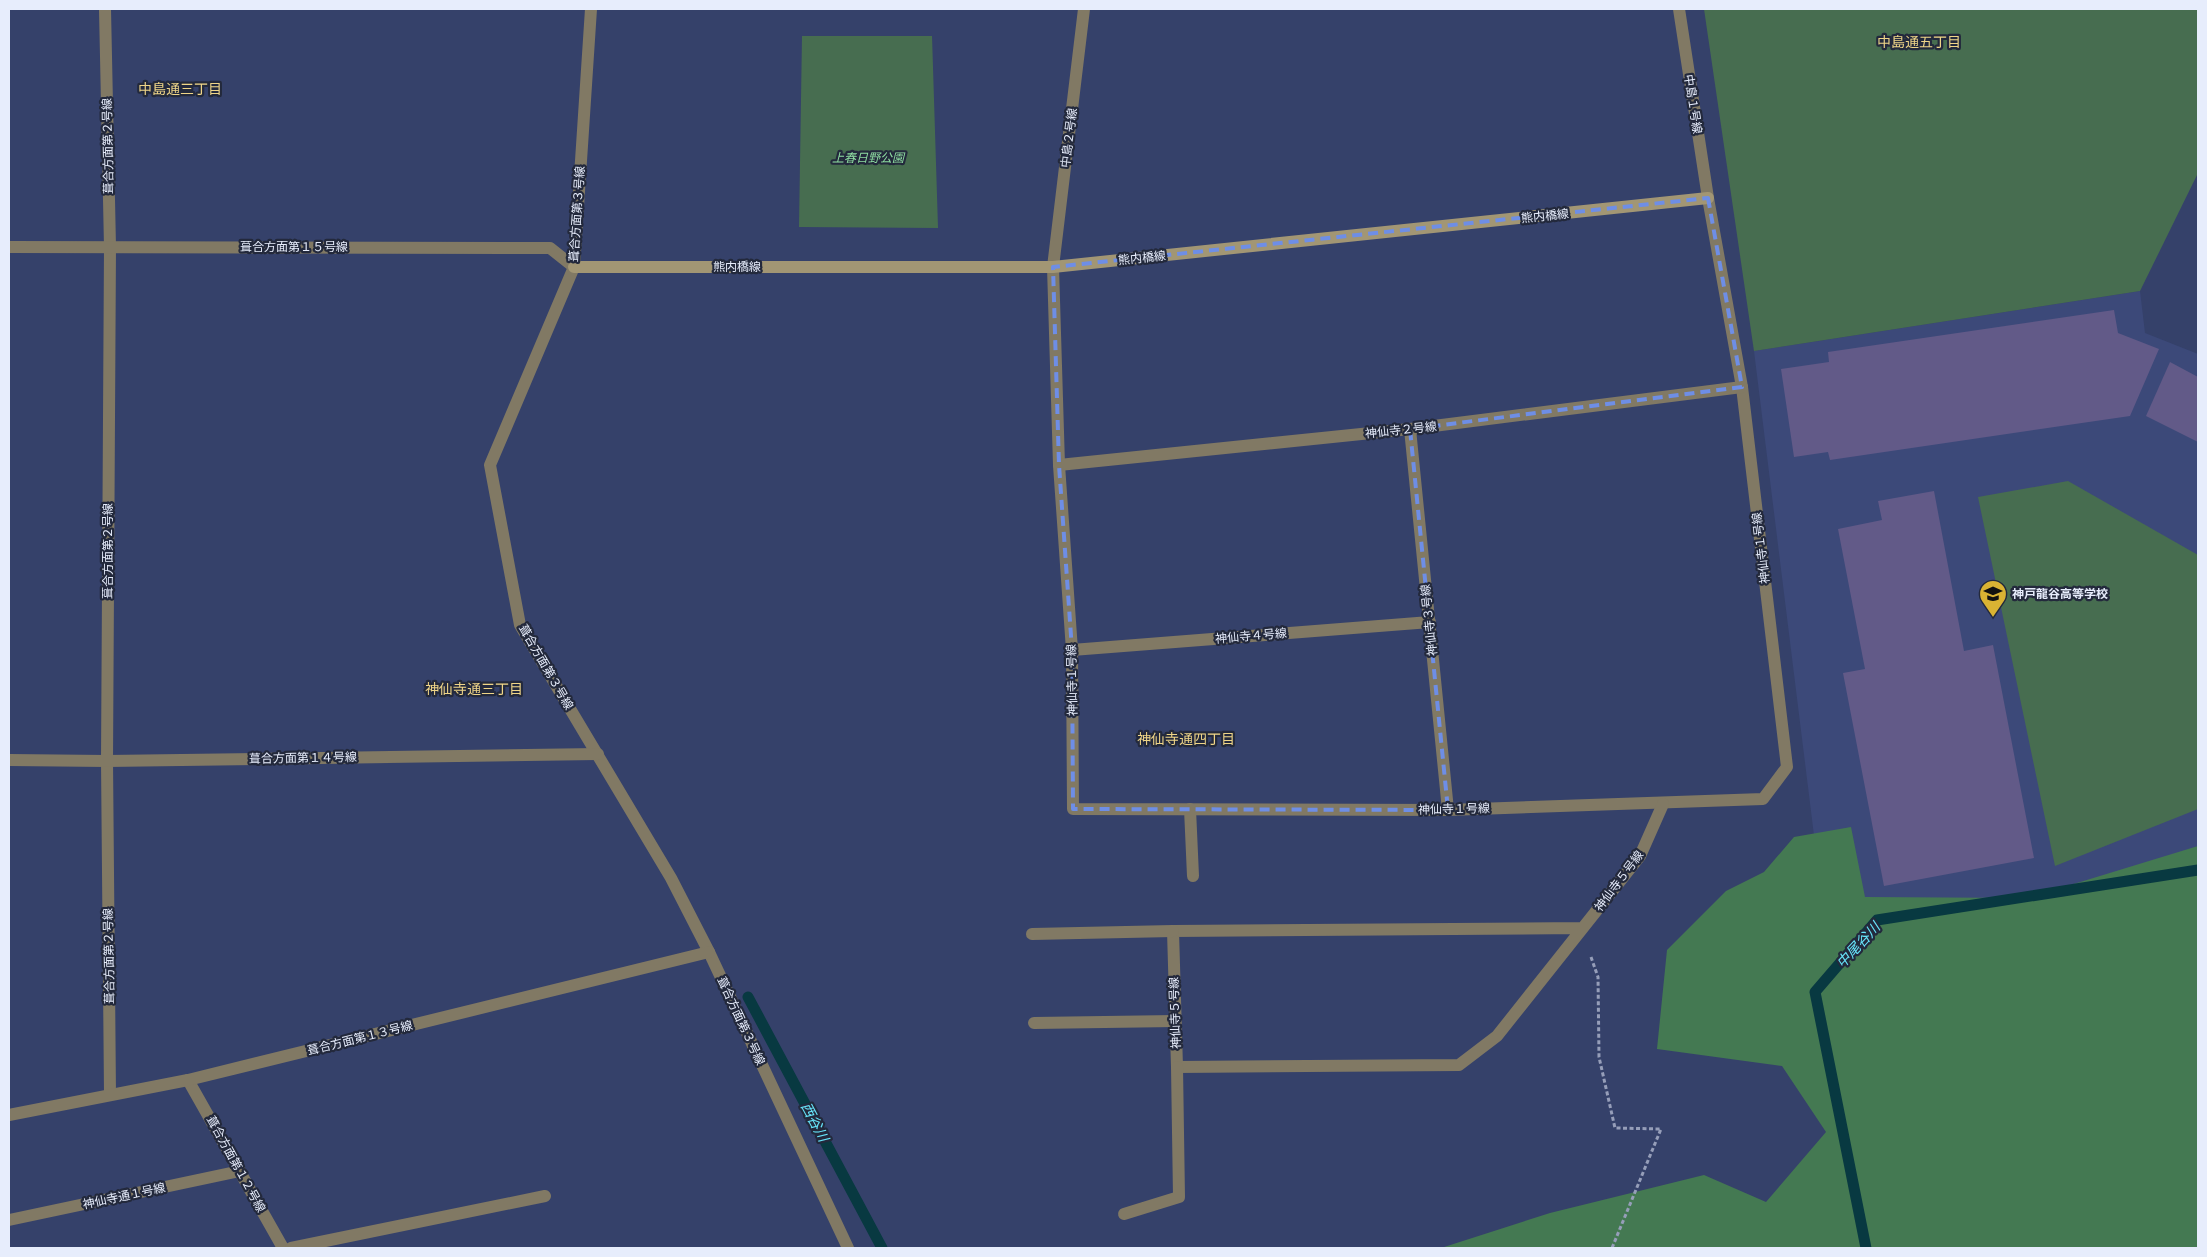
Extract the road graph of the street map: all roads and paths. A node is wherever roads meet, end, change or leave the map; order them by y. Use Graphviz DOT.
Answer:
graph roads {
  1 [pos="105,9"];
  2 [pos="591,9"];
  3 [pos="1084,9"];
  4 [pos="1679,9"];
  5 [pos="1708,198"];
  6 [pos="110,246"];
  7 [pos="9,247"];
  8 [pos="574,266"];
  9 [pos="1053,267"];
  10 [pos="1742,387"];
  11 [pos="1410,430"];
  12 [pos="1059,465"];
  13 [pos="1430,622"];
  14 [pos="1072,650"];
  15 [pos="598,754"];
  16 [pos="9,760"];
  17 [pos="107,761"];
  18 [pos="1664,804"];
  19 [pos="1190,809"];
  20 [pos="1448,810"];
  21 [pos="1193,876"];
  22 [pos="1582,928"];
  23 [pos="1173,932"];
  24 [pos="1032,934"];
  25 [pos="709,952"];
  26 [pos="1175,1021"];
  27 [pos="1034,1023"];
  28 [pos="1177,1067"];
  29 [pos="188,1080"];
  30 [pos="110,1094"];
  31 [pos="9,1115"];
  32 [pos="240,1172"];
  33 [pos="545,1196"];
  34 [pos="1124,1214"];
  35 [pos="9,1220"];
  36 [pos="283,1248"];
  37 [pos="291,1248"];
  38 [pos="848,1248"];
  39 [pos="1612,1248"];
  1 -- 6 [label="street, 葺合方面第２号線"];
  2 -- 8 [label="street, 葺合方面第３号線"];
  3 -- 9 [label="street, 中島２号線"];
  4 -- 5 [label="street, 中島１号線"];
  5 -- 9 [label="street, 熊内橋線"];
  5 -- 10 [label="street, 神仙寺１号線"];
  6 -- 7 [label="street, 葺合方面第１５号線"];
  6 -- 8 [label="street, 葺合方面第１５号線"];
  6 -- 17 [label="street, 葺合方面第２号線"];
  8 -- 9 [label="street, 熊内橋線"];
  8 -- 15 [label="street, 葺合方面第３号線"];
  9 -- 12 [label="street, 神仙寺１号線"];
  10 -- 11 [label="street, 神仙寺２号線"];
  10 -- 18 [label="street, 神仙寺１号線"];
  11 -- 12 [label="street, 神仙寺２号線"];
  11 -- 13 [label="street, 神仙寺３号線"];
  12 -- 14 [label="street, 神仙寺１号線"];
  13 -- 14 [label="street, 神仙寺４号線"];
  13 -- 20 [label="street, 神仙寺３号線"];
  14 -- 19 [label="street, 神仙寺１号線"];
  15 -- 17 [label="street, 葺合方面第１４号線"];
  15 -- 25 [label="street, 葺合方面第３号線"];
  16 -- 17 [label="street, 葺合方面第１４号線"];
  17 -- 30 [label="street, 葺合方面第２号線"];
  18 -- 20 [label="street, 神仙寺１号線"];
  18 -- 22 [label="street, 神仙寺５号線"];
  19 -- 20 [label="street, 神仙寺１号線"];
  19 -- 21 [label="street"];
  22 -- 23 [label="street"];
  22 -- 28 [label="street, 神仙寺５号線"];
  22 -- 39 [label="path"];
  23 -- 24 [label="street"];
  23 -- 26 [label="street, 神仙寺５号線"];
  25 -- 29 [label="street, 葺合方面第１３号線"];
  25 -- 38 [label="street, 葺合方面第３号線"];
  26 -- 27 [label="street"];
  26 -- 28 [label="street, 神仙寺５号線"];
  28 -- 34 [label="street"];
  29 -- 30 [label="street, 葺合方面第１３号線"];
  29 -- 32 [label="street, 葺合方面第１２号線"];
  30 -- 31 [label="street, 葺合方面第１３号線"];
  32 -- 35 [label="street, 神仙寺通１号線"];
  32 -- 36 [label="street, 葺合方面第１２号線"];
  33 -- 37 [label="street"];
}
